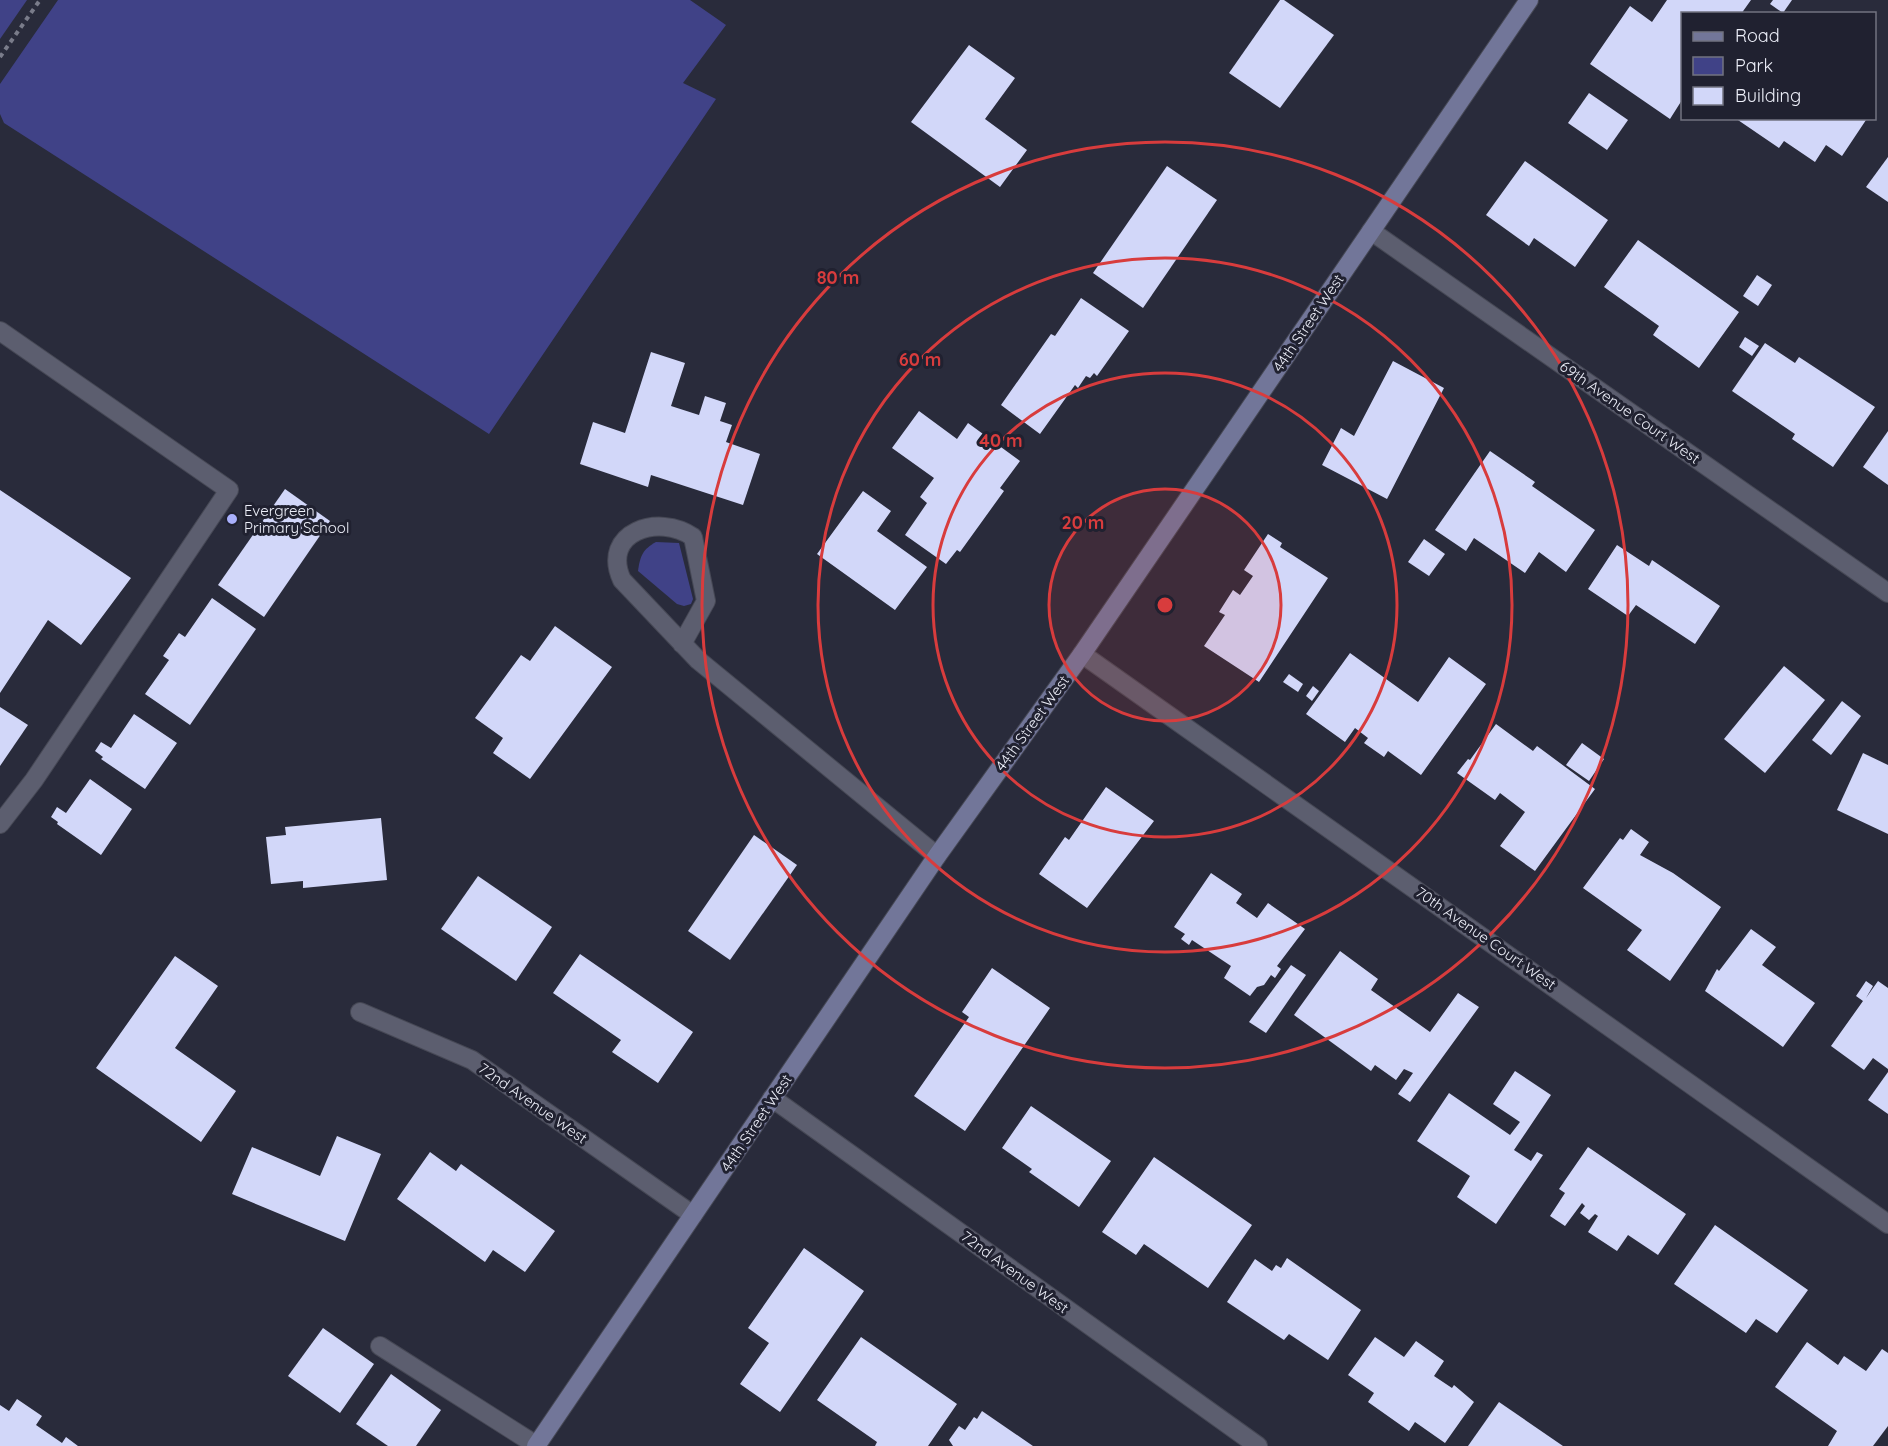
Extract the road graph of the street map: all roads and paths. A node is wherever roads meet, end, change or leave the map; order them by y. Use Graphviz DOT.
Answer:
graph roads {
  1 [pos="40,0"];
  2 [pos="1529,0"];
  3 [pos="0,57"];
  4 [pos="1371,231"];
  5 [pos="0,331"];
  6 [pos="1888,593"];
  7 [pos="682,644"];
  8 [pos="1082,654"];
  9 [pos="0,824"];
  10 [pos="937,856"];
  11 [pos="360,1012"];
  12 [pos="772,1098"];
  13 [pos="693,1215"];
  14 [pos="1888,1224"];
  15 [pos="380,1346"];
  16 [pos="536,1446"];
  17 [pos="1258,1446"];
  1 -- 3 [label="path"];
  2 -- 4 [label="street, 44th Street West"];
  4 -- 6 [label="street, 69th Avenue Court West"];
  4 -- 8 [label="street, 44th Street West"];
  5 -- 9 [label="street"];
  7 -- 7 [label="street"];
  7 -- 10 [label="street"];
  8 -- 10 [label="street, 44th Street West"];
  8 -- 14 [label="street, 70th Avenue Court West"];
  10 -- 12 [label="street, 44th Street West"];
  11 -- 13 [label="street, 72nd Avenue West"];
  12 -- 13 [label="street, 44th Street West"];
  12 -- 17 [label="street, 72nd Avenue West"];
  13 -- 16 [label="street, 44th Street West"];
  15 -- 16 [label="street"];
}
